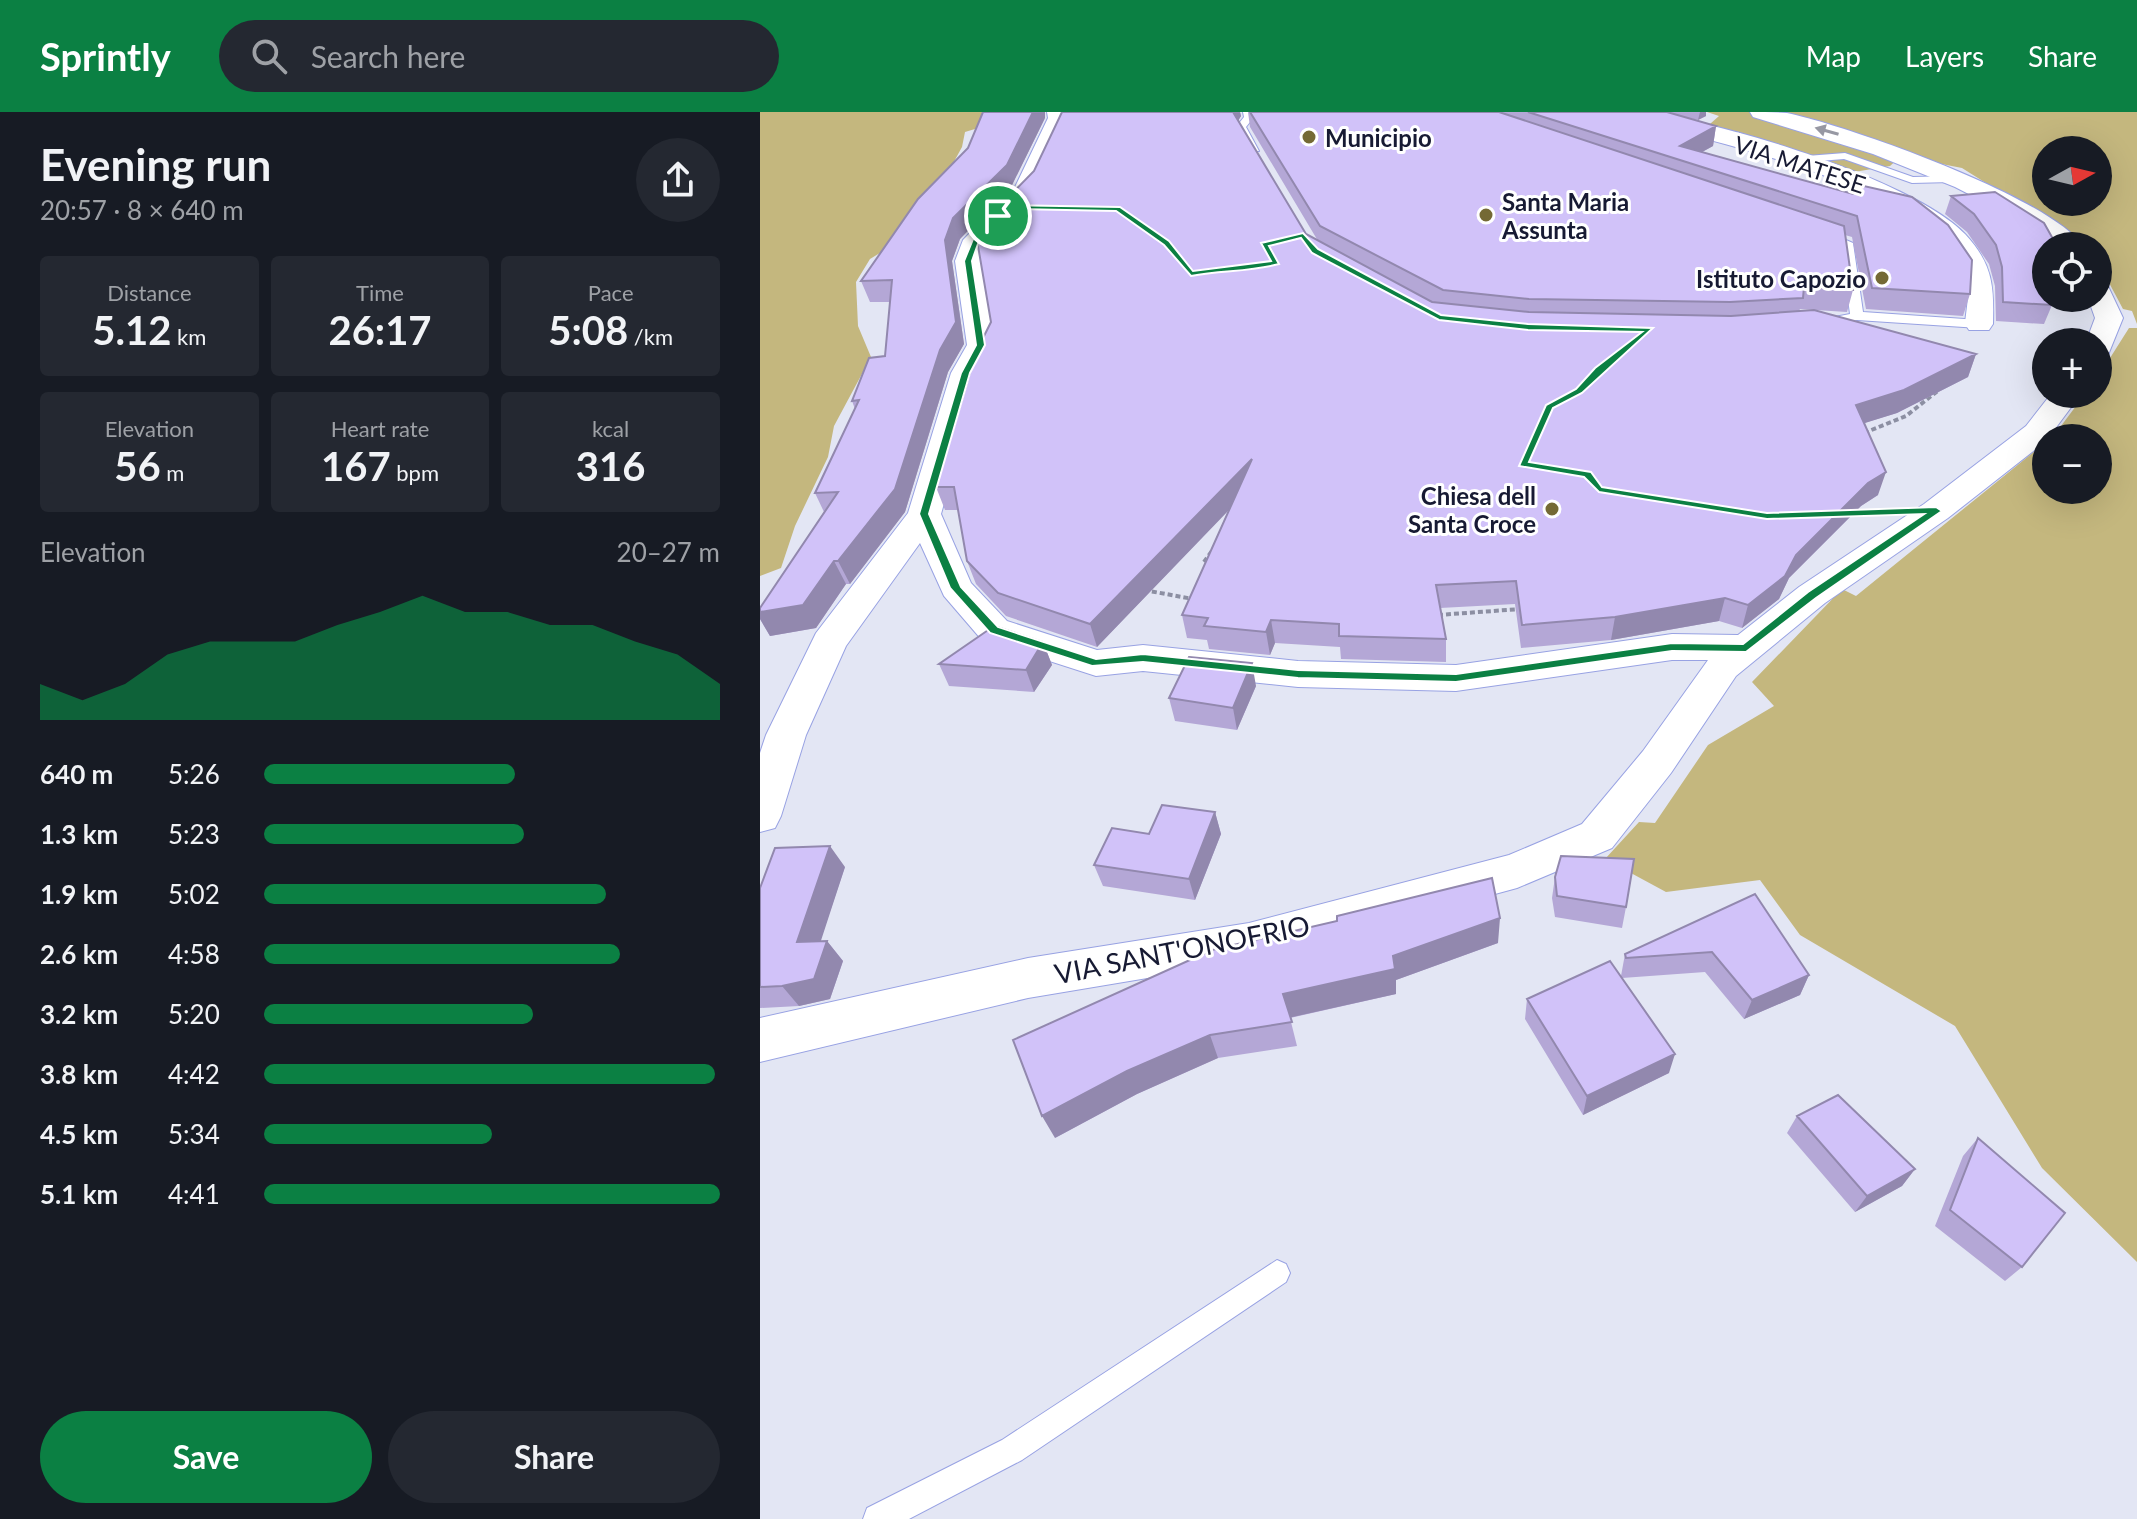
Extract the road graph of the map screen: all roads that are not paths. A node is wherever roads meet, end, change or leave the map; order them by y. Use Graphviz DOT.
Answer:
graph roads {
  1 [pos="1058,112"];
  2 [pos="1248,112"];
  3 [pos="1634,112"];
  4 [pos="1761,112"];
  5 [pos="1794,160"];
  6 [pos="1263,163"];
  7 [pos="1952,179"];
  8 [pos="1808,229"];
  9 [pos="2050,232"];
  10 [pos="1857,316"];
  11 [pos="1979,324"];
  12 [pos="1800,326"];
  13 [pos="2056,408"];
  14 [pos="924,514"];
  15 [pos="1746,648"];
  16 [pos="760,816"];
  17 [pos="760,1040"];
  18 [pos="1277,1273"];
  19 [pos="878,1519"];
  1 -- 14 [label="street"];
  2 -- 6 [label="lane"];
  3 -- 5 [label="street, VIA MATESE"];
  7 -- 4 [label="street, one-way"];
  5 -- 7 [label="lane"];
  5 -- 11 [label="street, VIA MATESE"];
  7 -- 9 [label="street"];
  8 -- 10 [label="lane"];
  10 -- 11 [label="lane"];
  10 -- 12 [label="lane"];
  13 -- 15 [label="street, VIA SANT'ONOFRIO"];
  14 -- 15 [label="street"];
  14 -- 16 [label="street"];
  15 -- 17 [label="street, VIA SANT'ONOFRIO"];
  18 -- 19 [label="lane"];
}
